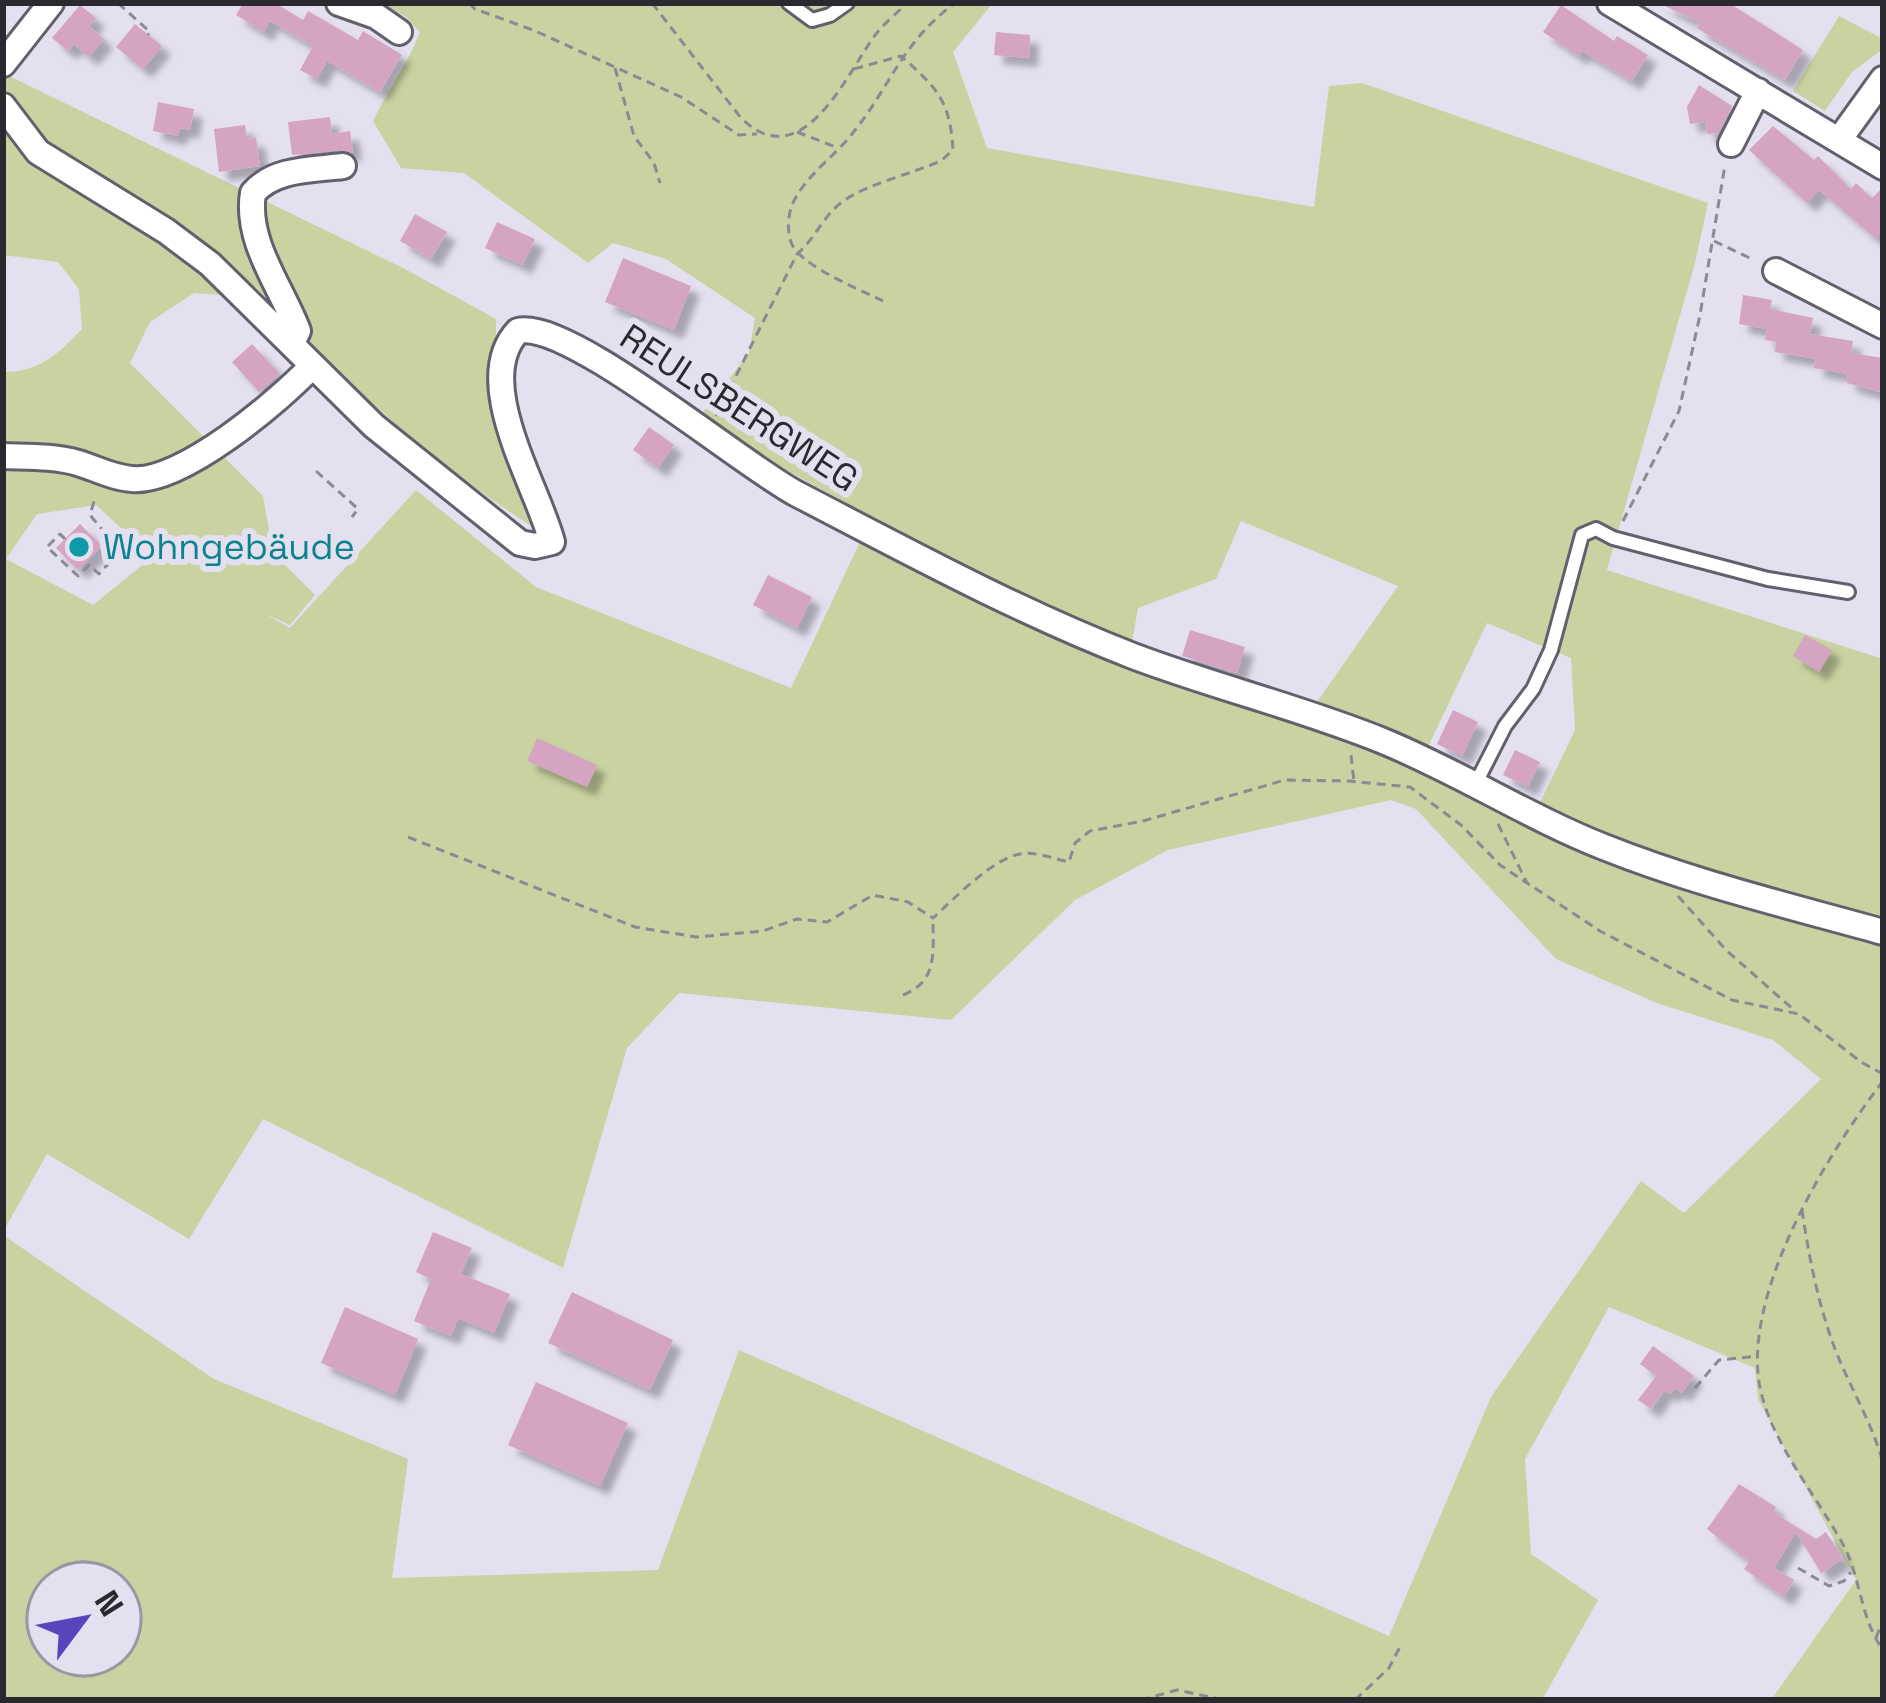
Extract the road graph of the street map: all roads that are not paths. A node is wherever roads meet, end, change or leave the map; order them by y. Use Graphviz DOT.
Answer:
graph roads {
  1 [pos="51,3"];
  2 [pos="339,3"];
  3 [pos="788,3"];
  4 [pos="847,3"];
  5 [pos="1610,3"];
  6 [pos="400,32"];
  7 [pos="3,64"];
  8 [pos="1883,80"];
  9 [pos="1758,91"];
  10 [pos="3,106"];
  11 [pos="1839,140"];
  12 [pos="1731,144"];
  13 [pos="343,166"];
  14 [pos="1883,167"];
  15 [pos="1775,271"];
  16 [pos="1883,326"];
  17 [pos="292,343"];
  18 [pos="312,366"];
  19 [pos="3,456"];
  20 [pos="1848,592"];
  21 [pos="1483,789"];
  22 [pos="1883,932"];
  1 -- 7 [label="street"];
  2 -- 6 [label="street"];
  3 -- 4 [label="lane"];
  5 -- 9 [label="street"];
  8 -- 11 [label="street"];
  9 -- 11 [label="street"];
  9 -- 12 [label="street"];
  10 -- 17 [label="street, REULSBERGWEG"];
  11 -- 14 [label="street"];
  13 -- 17 [label="street, REULSBERGWEG"];
  15 -- 16 [label="street"];
  17 -- 18 [label="street, REULSBERGWEG"];
  18 -- 19 [label="street"];
  18 -- 21 [label="street, REULSBERGWEG"];
  20 -- 21 [label="lane"];
  21 -- 22 [label="street, REULSBERGWEG"];
}
